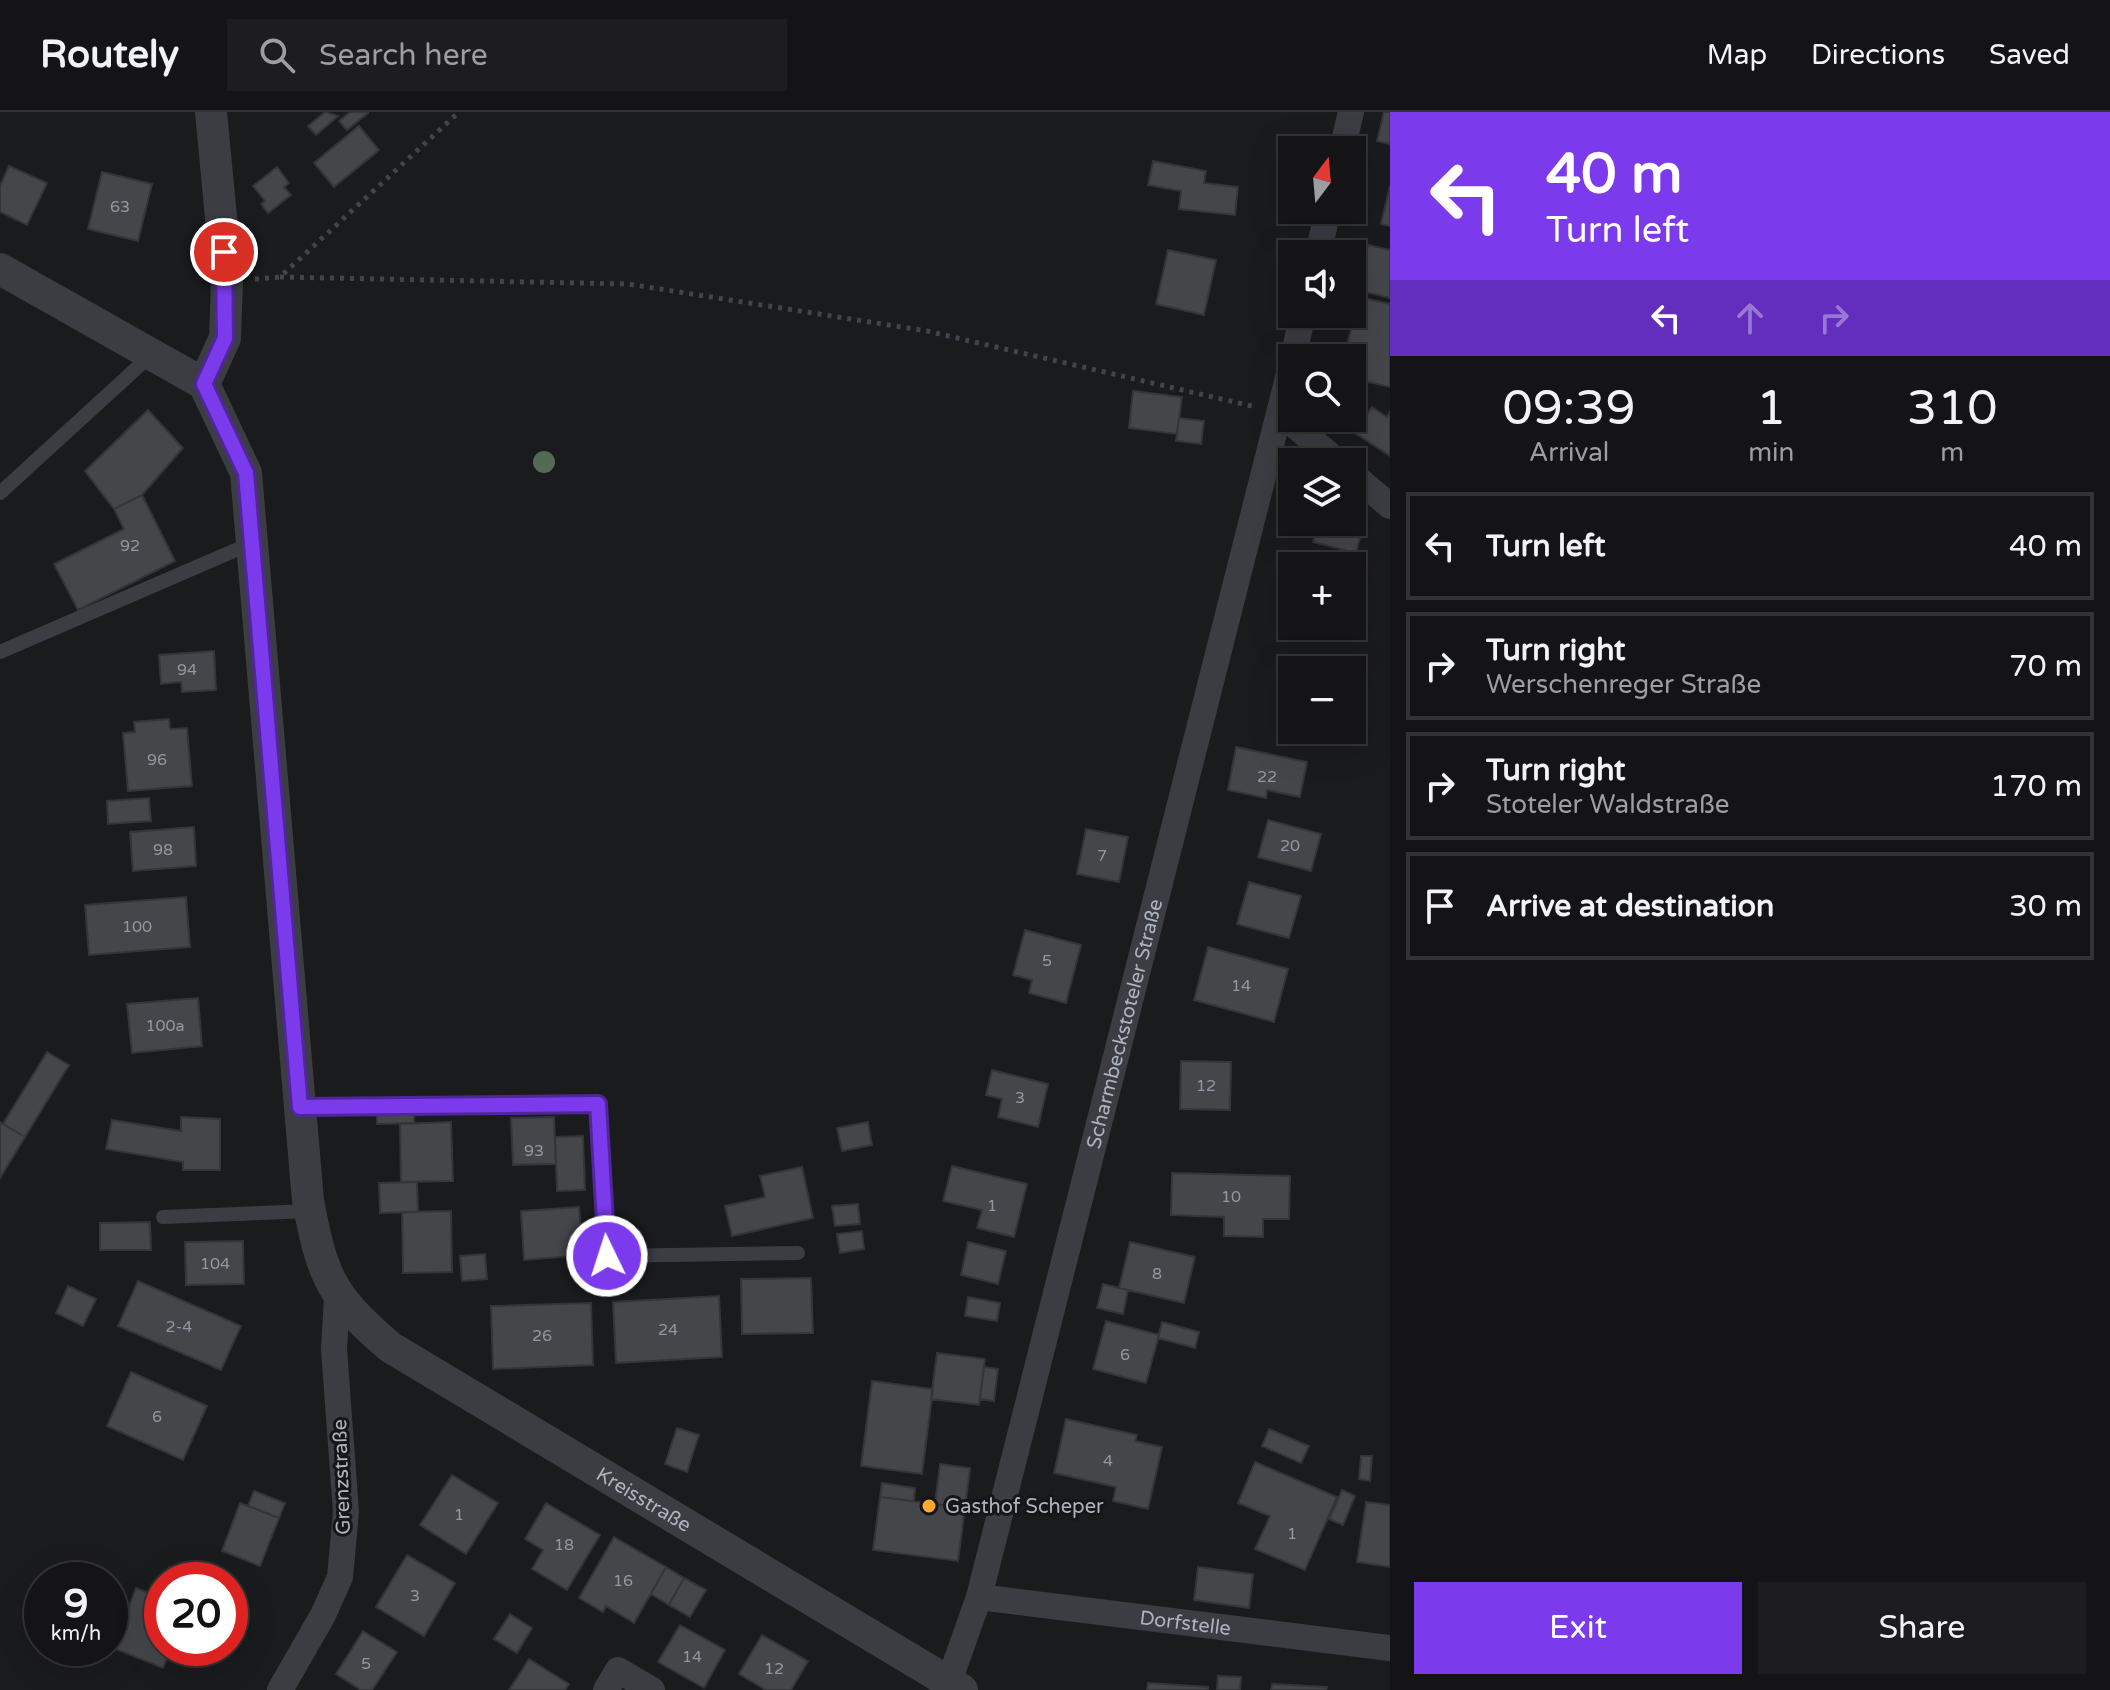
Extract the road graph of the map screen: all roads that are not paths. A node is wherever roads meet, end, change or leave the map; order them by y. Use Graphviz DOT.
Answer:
graph roads {
  1 [pos="211,112"];
  2 [pos="1351,112"];
  3 [pos="1345,136"];
  4 [pos="0,269"];
  5 [pos="151,355"];
  6 [pos="204,384"];
  7 [pos="1278,421"];
  8 [pos="1302,432"];
  9 [pos="1321,448"];
  10 [pos="1366,486"];
  11 [pos="0,493"];
  12 [pos="1390,506"];
  13 [pos="252,543"];
  14 [pos="0,652"];
  15 [pos="300,1107"];
  16 [pos="310,1211"];
  17 [pos="163,1217"];
  18 [pos="798,1253"];
  19 [pos="337,1297"];
  20 [pos="979,1597"];
  21 [pos="1390,1648"];
  22 [pos="953,1687"];
  23 [pos="280,1690"];
  24 [pos="606,1690"];
  25 [pos="652,1690"];
  1 -- 6 [label="street"];
  2 -- 3 [label="street"];
  4 -- 5 [label="street"];
  5 -- 6 [label="street"];
  5 -- 11 [label="lane"];
  6 -- 13 [label="street"];
  7 -- 20 [label="street, Scharmbeckstoteler Straße"];
  8 -- 9 [label="street"];
  10 -- 12 [label="street"];
  13 -- 14 [label="lane"];
  13 -- 15 [label="street"];
  15 -- 16 [label="street"];
  15 -- 18 [label="lane"];
  16 -- 17 [label="lane"];
  16 -- 19 [label="street"];
  19 -- 22 [label="street, Kreisstraße"];
  19 -- 23 [label="street, Grenzstraße"];
  20 -- 21 [label="street, Dorfstelle"];
  20 -- 22 [label="street, Scharmbeckstoteler Straße"];
  24 -- 25 [label="street"];
}
